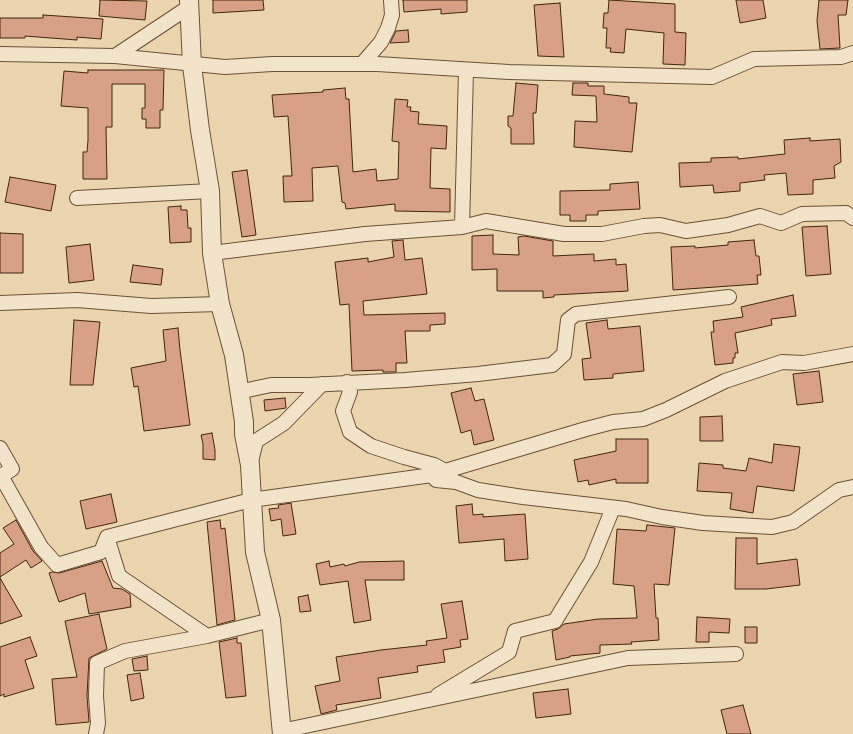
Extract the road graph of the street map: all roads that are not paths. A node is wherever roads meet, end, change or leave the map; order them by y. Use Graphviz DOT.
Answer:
graph roads {
  1 [pos="391,0"];
  2 [pos="189,4"];
  3 [pos="853,53"];
  4 [pos="0,54"];
  5 [pos="115,56"];
  6 [pos="362,64"];
  7 [pos="192,65"];
  8 [pos="466,70"];
  9 [pos="210,191"];
  10 [pos="77,198"];
  11 [pos="853,218"];
  12 [pos="462,227"];
  13 [pos="212,253"];
  14 [pos="729,297"];
  15 [pos="0,303"];
  16 [pos="220,304"];
  17 [pos="853,354"];
  18 [pos="347,382"];
  19 [pos="322,384"];
  20 [pos="238,392"];
  21 [pos="0,448"];
  22 [pos="250,465"];
  23 [pos="438,473"];
  24 [pos="853,487"];
  25 [pos="251,500"];
  26 [pos="613,508"];
  27 [pos="107,537"];
  28 [pos="271,620"];
  29 [pos="207,636"];
  30 [pos="736,654"];
  31 [pos="429,701"];
  32 [pos="281,733"];
  33 [pos="96,734"];
  1 -- 6 [label="street"];
  2 -- 5 [label="street"];
  2 -- 7 [label="street"];
  3 -- 8 [label="street"];
  4 -- 5 [label="street"];
  5 -- 7 [label="street"];
  6 -- 7 [label="street"];
  6 -- 8 [label="street"];
  7 -- 9 [label="street"];
  8 -- 12 [label="street"];
  9 -- 10 [label="street"];
  9 -- 13 [label="street"];
  11 -- 12 [label="street"];
  12 -- 13 [label="street"];
  13 -- 16 [label="street"];
  14 -- 18 [label="street"];
  15 -- 16 [label="street"];
  16 -- 20 [label="street"];
  17 -- 23 [label="street"];
  18 -- 19 [label="street"];
  18 -- 23 [label="street"];
  19 -- 20 [label="street"];
  19 -- 22 [label="street"];
  20 -- 22 [label="street"];
  21 -- 27 [label="street"];
  22 -- 25 [label="street"];
  23 -- 25 [label="street"];
  23 -- 26 [label="street"];
  24 -- 26 [label="street"];
  25 -- 27 [label="street"];
  25 -- 28 [label="street"];
  26 -- 31 [label="street"];
  27 -- 29 [label="street"];
  28 -- 29 [label="street"];
  28 -- 32 [label="street"];
  29 -- 33 [label="street"];
  30 -- 31 [label="street"];
  31 -- 32 [label="street"];
}
